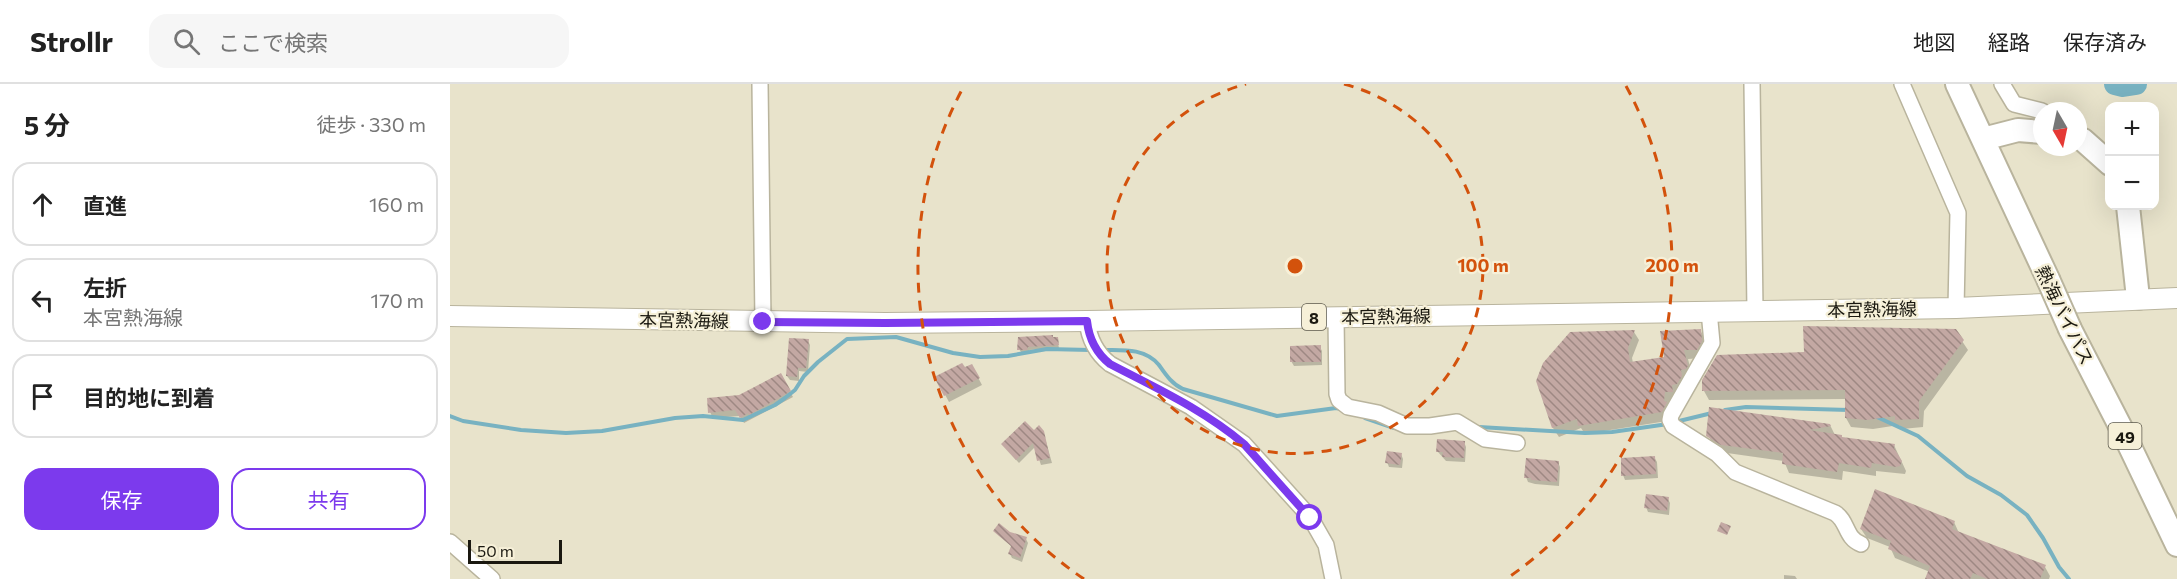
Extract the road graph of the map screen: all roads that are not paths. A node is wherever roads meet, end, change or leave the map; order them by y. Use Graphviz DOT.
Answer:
graph roads {
  1 [pos="760,84"];
  2 [pos="1752,84"];
  3 [pos="1902,84"];
  4 [pos="1957,84"];
  5 [pos="2002,84"];
  6 [pos="2033,109"];
  7 [pos="2033,131"];
  8 [pos="1983,139"];
  9 [pos="2087,144"];
  10 [pos="2105,160"];
  11 [pos="2128,210"];
  12 [pos="2138,298"];
  13 [pos="2177,298"];
  14 [pos="1956,308"];
  15 [pos="1709,311"];
  16 [pos="1755,311"];
  17 [pos="450,316"];
  18 [pos="1336,317"];
  19 [pos="1087,321"];
  20 [pos="763,322"];
  21 [pos="1517,443"];
  22 [pos="450,542"];
  23 [pos="1861,544"];
  24 [pos="2177,545"];
  25 [pos="492,579"];
  26 [pos="1333,579"];
  1 -- 20 [label="street"];
  2 -- 16 [label="street"];
  3 -- 14 [label="street"];
  4 -- 8 [label="highway, 熱海バイパス / 49"];
  5 -- 6 [label="street"];
  7 -- 8 [label="highway"];
  8 -- 24 [label="highway, 熱海バイパス / 49, bridge"];
  9 -- 10 [label="highway"];
  11 -- 12 [label="highway"];
  12 -- 13 [label="main road, 本宮熱海線 / 8"];
  12 -- 14 [label="main road, 本宮熱海線 / 8"];
  14 -- 16 [label="main road, 本宮熱海線 / 8"];
  15 -- 16 [label="main road, 本宮熱海線 / 8"];
  15 -- 18 [label="main road, 本宮熱海線 / 8"];
  15 -- 23 [label="street"];
  17 -- 20 [label="main road, 本宮熱海線 / 8"];
  18 -- 19 [label="main road, 本宮熱海線 / 8"];
  18 -- 21 [label="street"];
  19 -- 20 [label="main road, 本宮熱海線 / 8"];
  19 -- 26 [label="street"];
  22 -- 25 [label="street"];
}
